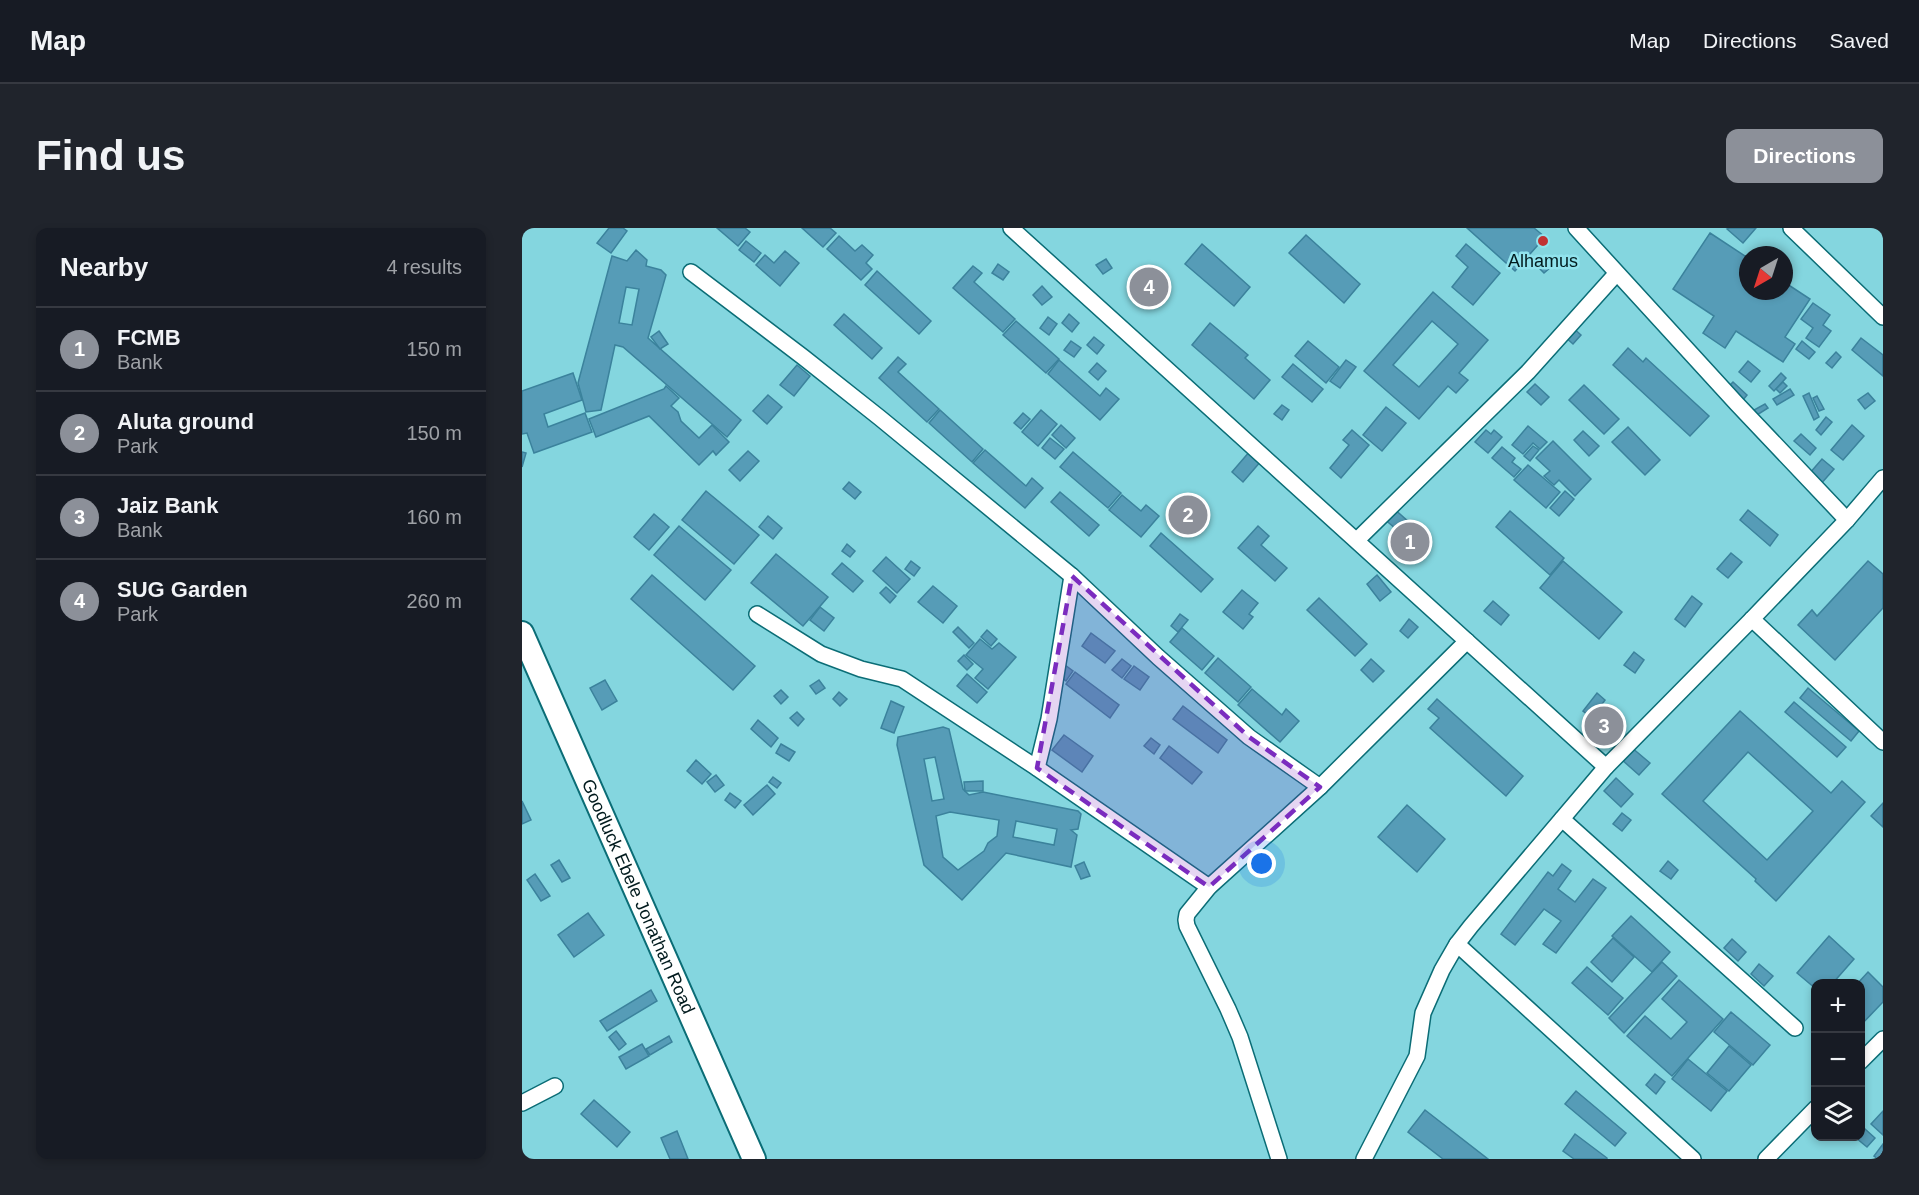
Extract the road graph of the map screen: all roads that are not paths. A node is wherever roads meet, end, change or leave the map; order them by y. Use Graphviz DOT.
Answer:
graph roads {
  1 [pos="1011,228"];
  2 [pos="1576,228"];
  3 [pos="1791,228"];
  4 [pos="691,272"];
  5 [pos="1616,274"];
  6 [pos="1883,317"];
  7 [pos="1883,478"];
  8 [pos="1847,520"];
  9 [pos="1357,540"];
  10 [pos="1072,576"];
  11 [pos="757,614"];
  12 [pos="1752,619"];
  13 [pos="522,633"];
  14 [pos="1467,641"];
  15 [pos="1883,742"];
  16 [pos="1606,767"];
  17 [pos="1037,768"];
  18 [pos="1320,787"];
  19 [pos="1562,819"];
  20 [pos="1209,887"];
  21 [pos="1457,944"];
  22 [pos="1794,1028"];
  23 [pos="1883,1039"];
  24 [pos="1865,1057"];
  25 [pos="555,1086"];
  26 [pos="522,1103"];
  27 [pos="1811,1112"];
  28 [pos="754,1159"];
  29 [pos="1280,1159"];
  30 [pos="1364,1159"];
  31 [pos="1693,1159"];
  32 [pos="1766,1159"];
  1 -- 9 [label="street"];
  2 -- 5 [label="street"];
  3 -- 6 [label="street"];
  4 -- 10 [label="street"];
  5 -- 8 [label="street"];
  5 -- 9 [label="street"];
  7 -- 8 [label="street"];
  8 -- 12 [label="street"];
  9 -- 14 [label="street"];
  10 -- 17 [label="street"];
  10 -- 18 [label="street"];
  11 -- 17 [label="street"];
  12 -- 15 [label="street"];
  12 -- 16 [label="street"];
  13 -- 28 [label="main road, Goodluck Ebele Jonathan Road"];
  14 -- 16 [label="street"];
  14 -- 18 [label="street"];
  16 -- 19 [label="street"];
  17 -- 20 [label="street"];
  18 -- 20 [label="street"];
  19 -- 21 [label="street"];
  19 -- 22 [label="street"];
  20 -- 29 [label="street"];
  21 -- 30 [label="street"];
  21 -- 31 [label="street"];
  23 -- 24 [label="street"];
  25 -- 26 [label="street"];
  27 -- 32 [label="street"];
}
